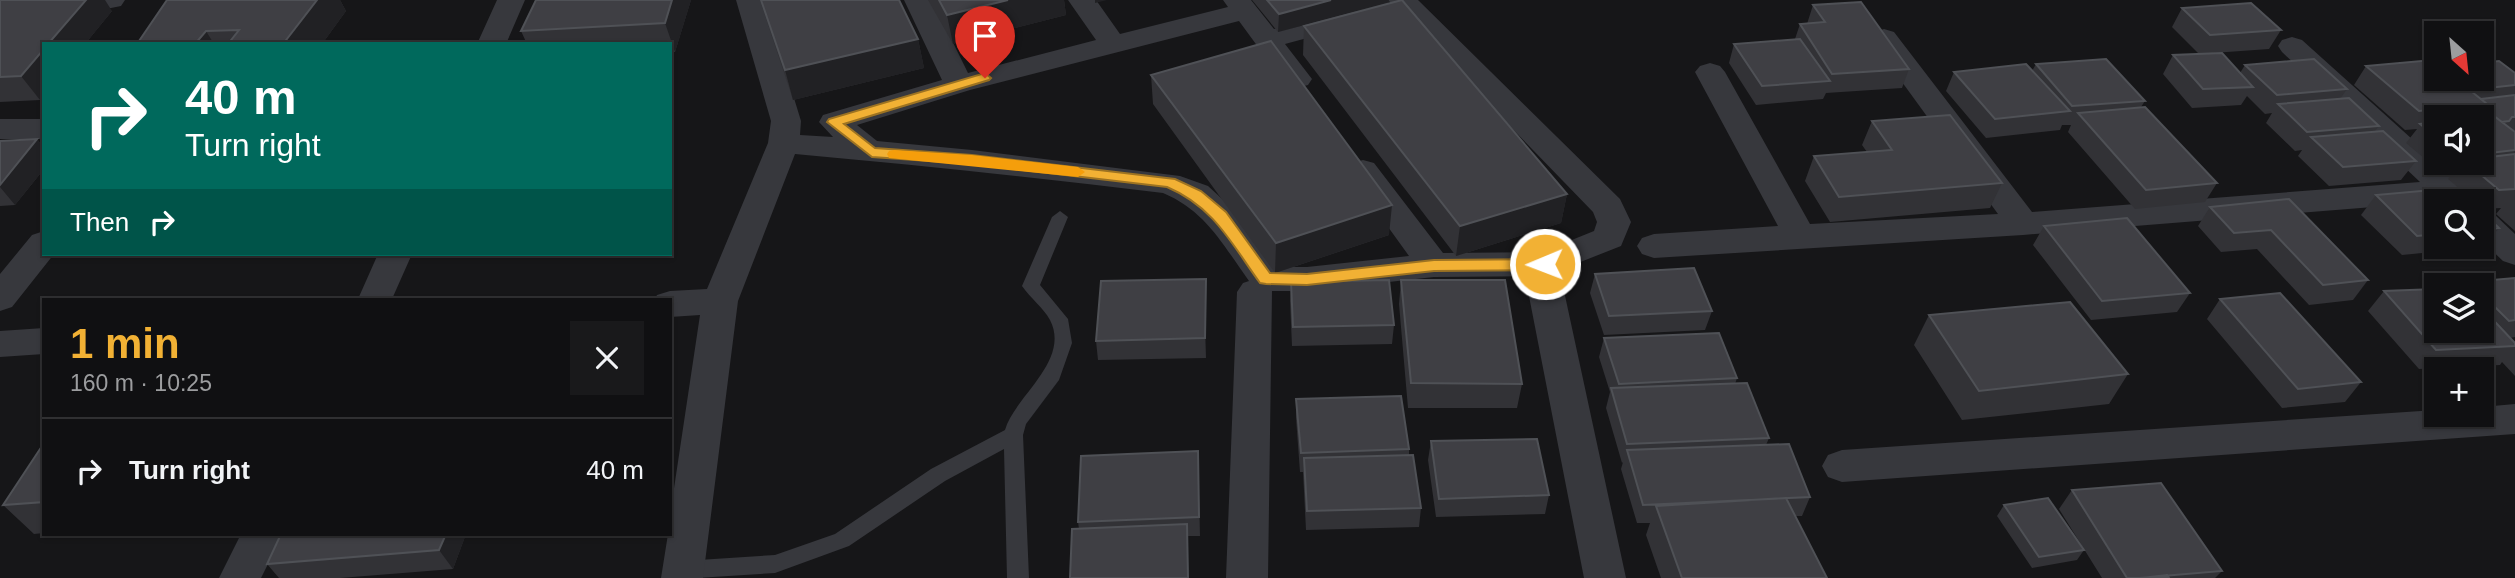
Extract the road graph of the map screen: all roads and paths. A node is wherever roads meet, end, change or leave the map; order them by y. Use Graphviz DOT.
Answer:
graph roads {
  1 [pos="111,0"];
  2 [pos="511,0"];
  3 [pos="750,0"];
  4 [pos="918,0"];
  5 [pos="1082,0"];
  6 [pos="1408,1"];
  7 [pos="1241,5"];
  8 [pos="0,6"];
  9 [pos="1884,38"];
  10 [pos="1268,40"];
  11 [pos="492,42"];
  12 [pos="1113,44"];
  13 [pos="2292,46"];
  14 [pos="1710,72"];
  15 [pos="959,84"];
  16 [pos="778,95"];
  17 [pos="1315,104"];
  18 [pos="0,129"];
  19 [pos="42,129"];
  20 [pos="851,136"];
  21 [pos="784,138"];
  22 [pos="1347,147"];
  23 [pos="2206,178"];
  24 [pos="2446,189"];
  25 [pos="2424,197"];
  26 [pos="2233,207"];
  27 [pos="1060,217"];
  28 [pos="2023,225"];
  29 [pos="2494,233"];
  30 [pos="1800,236"];
  31 [pos="42,246"];
  32 [pos="1654,246"];
  33 [pos="2515,253"];
  34 [pos="394,256"];
  35 [pos="1434,265"];
  36 [pos="1546,291"];
  37 [pos="1255,292"];
  38 [pos="0,298"];
  39 [pos="374,298"];
  40 [pos="720,301"];
  41 [pos="672,304"];
  42 [pos="42,341"];
  43 [pos="0,344"];
  44 [pos="2515,419"];
  45 [pos="1013,435"];
  46 [pos="1842,466"];
  47 [pos="261,536"];
  48 [pos="683,574"];
  49 [pos="240,578"];
  50 [pos="1018,578"];
  51 [pos="1247,578"];
  52 [pos="1605,578"];
  1 -- 8 [label="street"];
  2 -- 11 [label="street"];
  3 -- 16 [label="street"];
  4 -- 15 [label="street"];
  5 -- 12 [label="street"];
  6 -- 10 [label="street"];
  6 -- 35 [label="street"];
  7 -- 10 [label="street"];
  7 -- 12 [label="street"];
  9 -- 28 [label="street"];
  10 -- 17 [label="street"];
  12 -- 15 [label="street"];
  13 -- 24 [label="street"];
  14 -- 30 [label="street"];
  15 -- 20 [label="street"];
  16 -- 20 [label="street"];
  16 -- 21 [label="street"];
  18 -- 19 [label="street"];
  20 -- 21 [label="street"];
  20 -- 35 [label="street"];
  21 -- 40 [label="street"];
  22 -- 35 [label="street"];
  23 -- 26 [label="street"];
  25 -- 26 [label="street"];
  26 -- 28 [label="street"];
  27 -- 45 [label="lane"];
  28 -- 30 [label="street"];
  29 -- 33 [label="street"];
  30 -- 32 [label="street"];
  31 -- 38 [label="street"];
  34 -- 39 [label="street"];
  36 -- 52 [label="street"];
  37 -- 51 [label="street"];
  40 -- 41 [label="street"];
  40 -- 48 [label="street"];
  42 -- 43 [label="street"];
  44 -- 46 [label="street"];
  45 -- 48 [label="lane"];
  45 -- 50 [label="lane"];
  47 -- 49 [label="street"];
}
